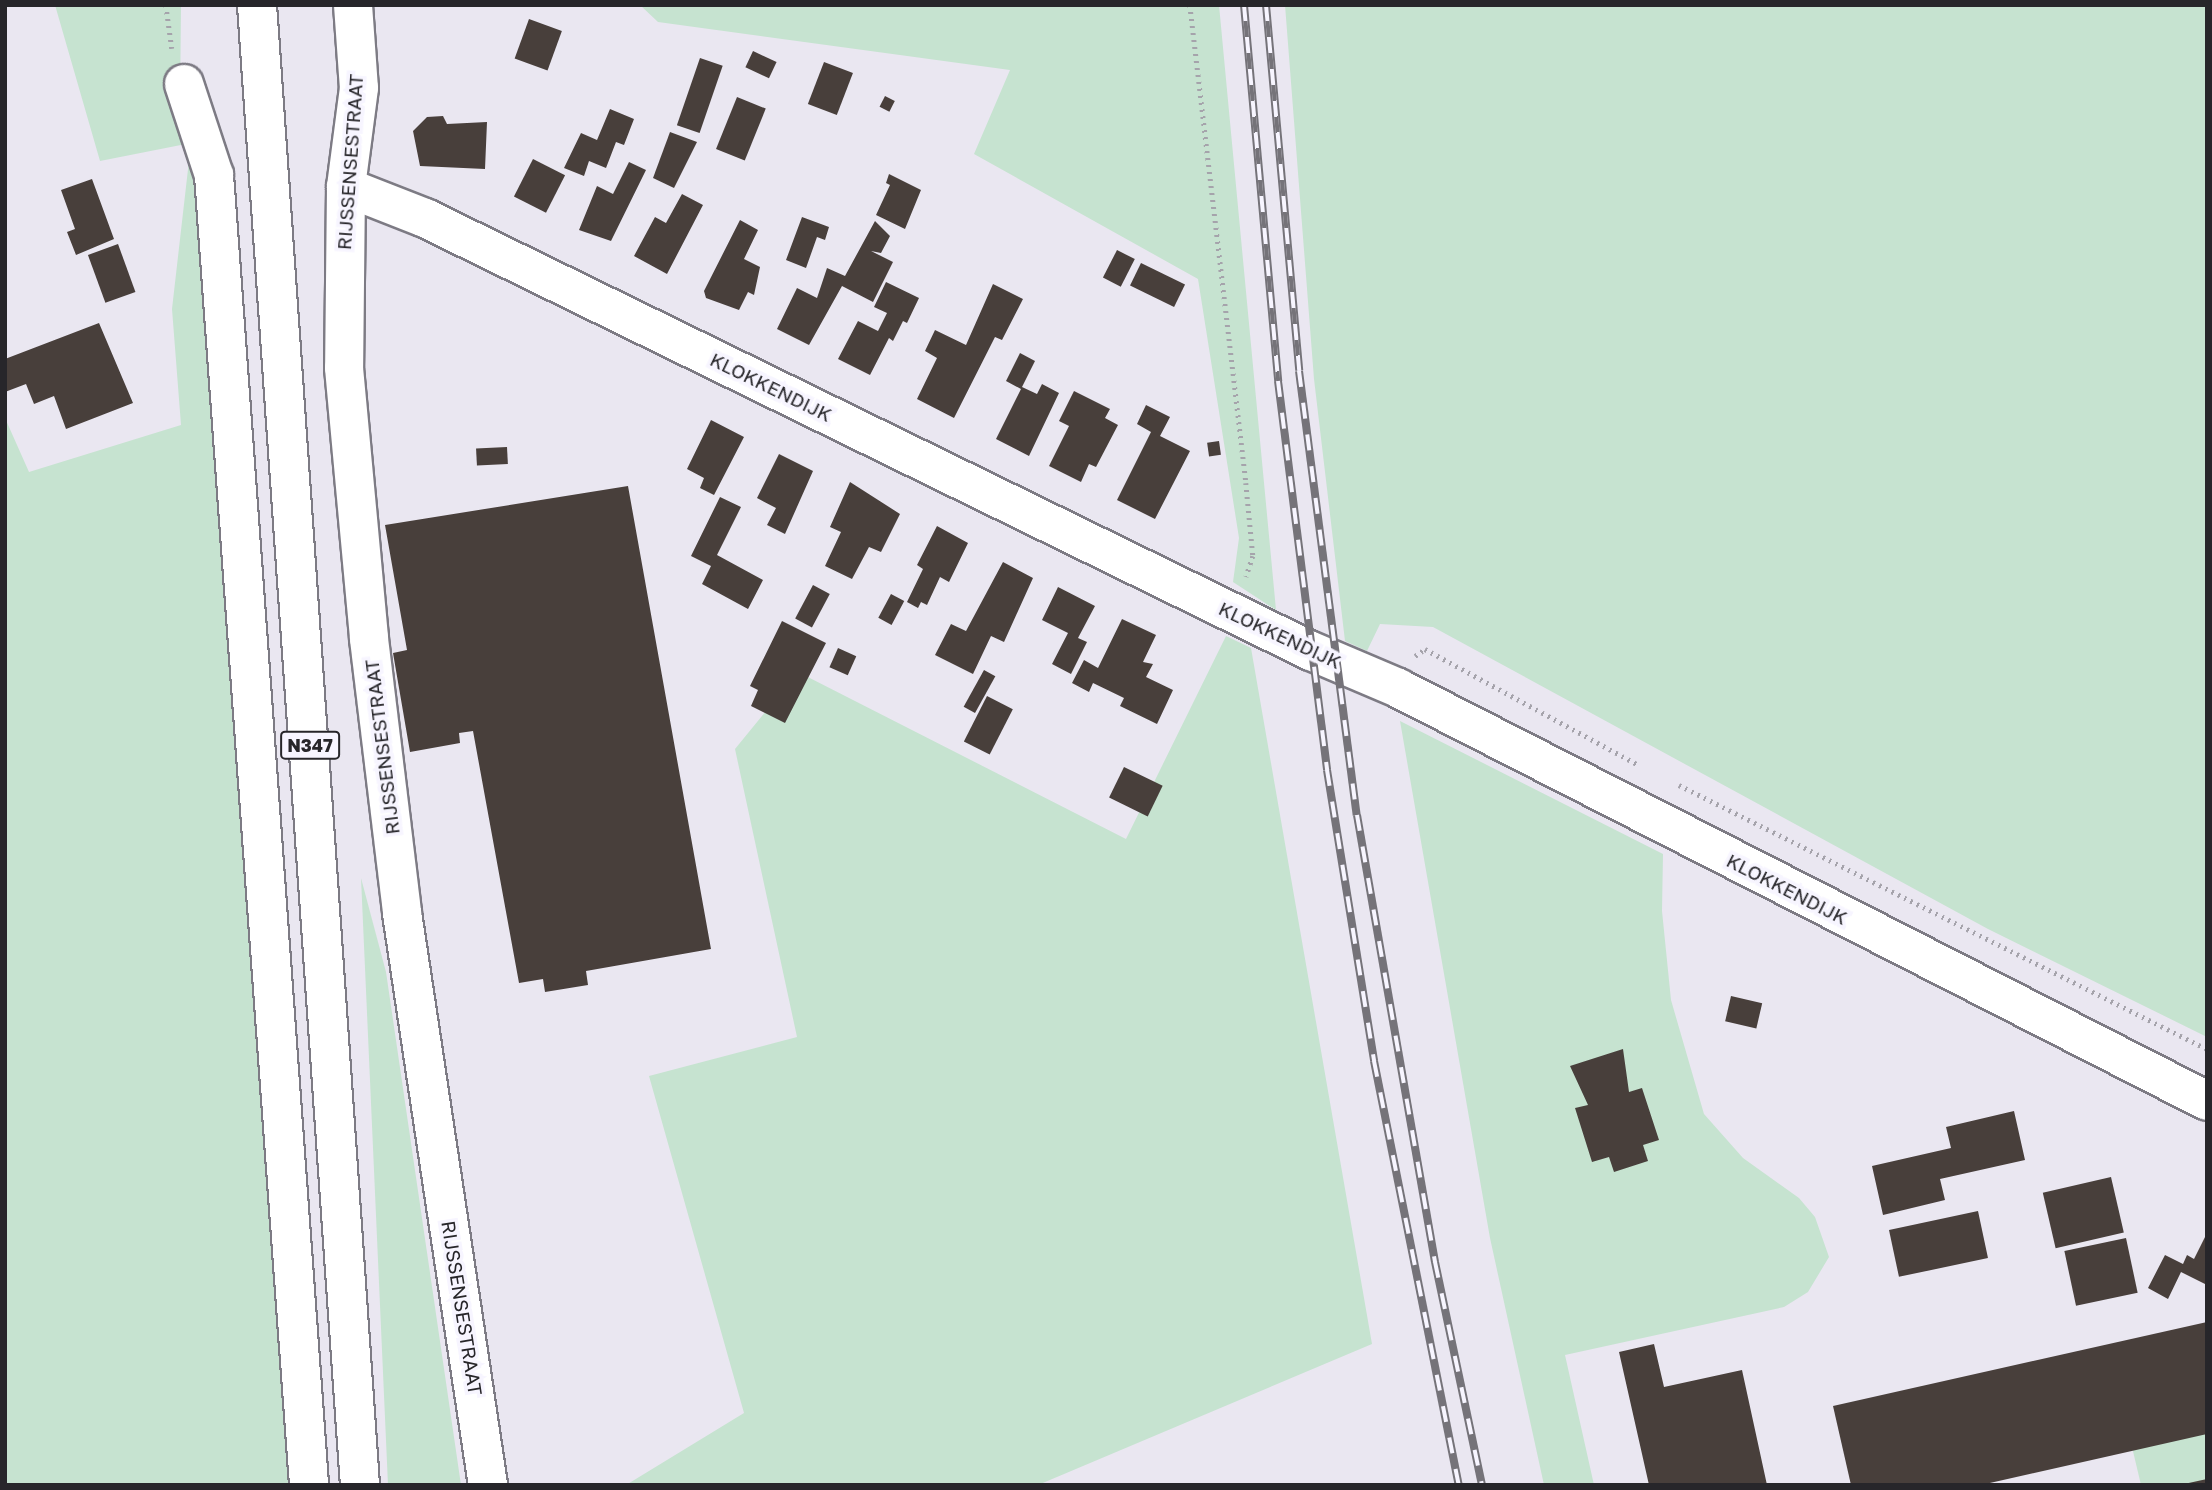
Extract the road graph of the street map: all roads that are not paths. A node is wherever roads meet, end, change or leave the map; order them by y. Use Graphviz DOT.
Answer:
graph roads {
  1 [pos="257,5"];
  2 [pos="353,5"];
  3 [pos="184,84"];
  4 [pos="346,187"];
  5 [pos="2207,1101"];
  6 [pos="309,1485"];
  7 [pos="360,1485"];
  8 [pos="488,1485"];
  1 -- 7 [label="street, N347"];
  2 -- 4 [label="street, RIJSSENSESTRAAT"];
  3 -- 6 [label="street"];
  4 -- 5 [label="street, KLOKKENDIJK"];
  4 -- 8 [label="street, RIJSSENSESTRAAT"];
}
